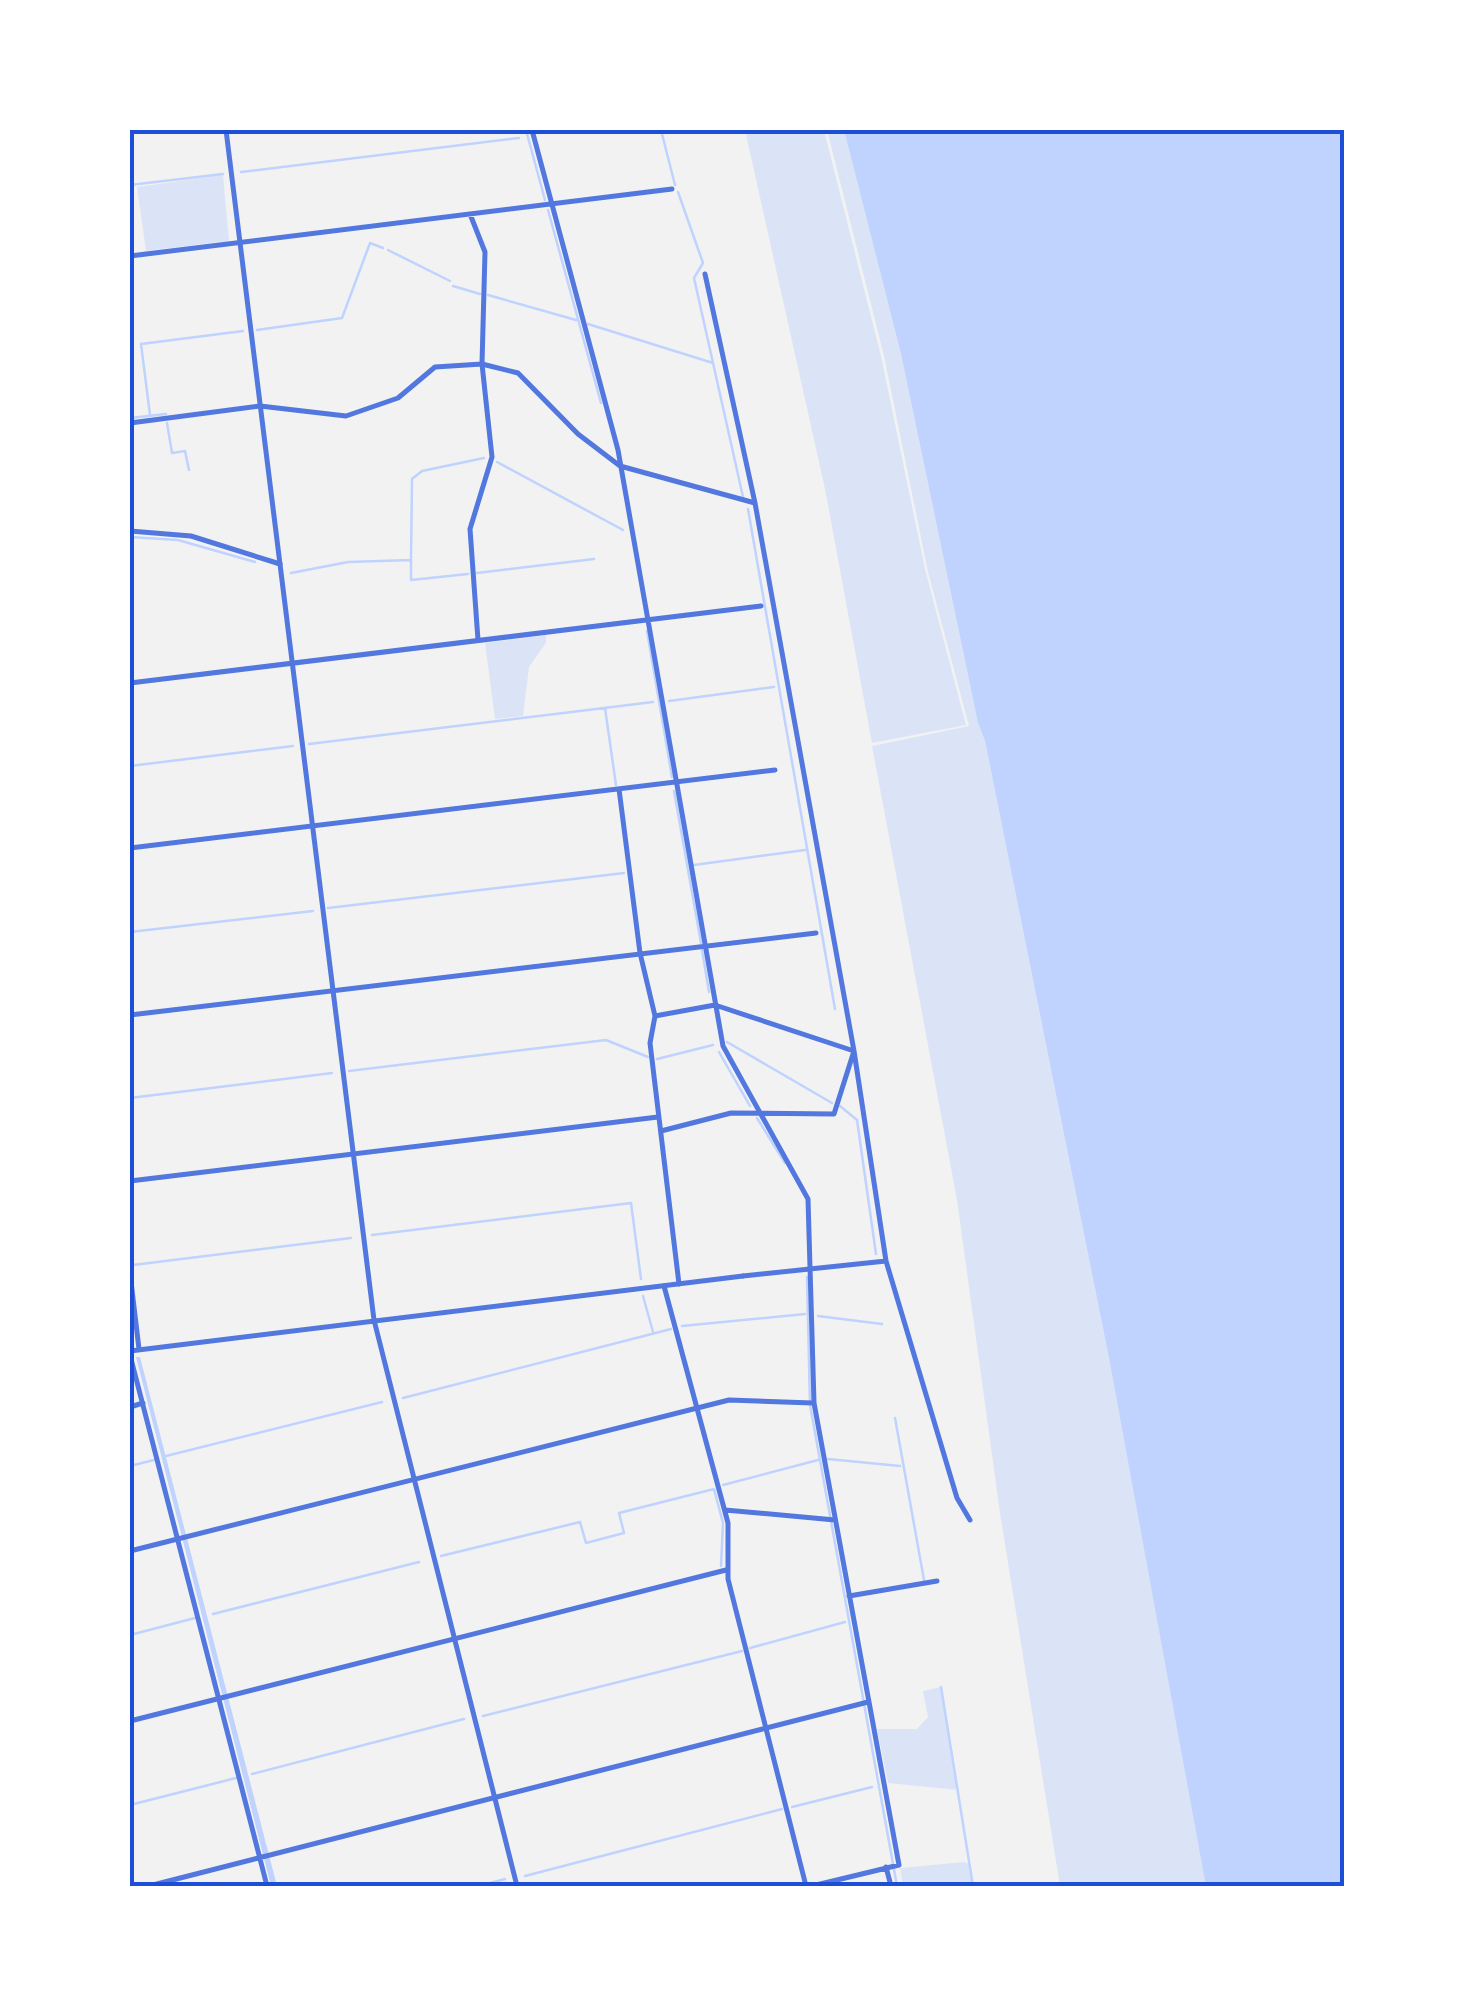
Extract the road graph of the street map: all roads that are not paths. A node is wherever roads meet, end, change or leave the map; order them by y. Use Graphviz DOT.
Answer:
graph roads {
  1 [pos="226,130"];
  2 [pos="532,130"];
  3 [pos="672,188"];
  4 [pos="552,204"];
  5 [pos="470,214"];
  6 [pos="240,242"];
  7 [pos="130,256"];
  8 [pos="705,274"];
  9 [pos="482,364"];
  10 [pos="260,406"];
  11 [pos="130,423"];
  12 [pos="620,466"];
  13 [pos="755,503"];
  14 [pos="130,531"];
  15 [pos="280,564"];
  16 [pos="762,606"];
  17 [pos="650,619"];
  18 [pos="478,640"];
  19 [pos="292,662"];
  20 [pos="130,683"];
  21 [pos="775,770"];
  22 [pos="677,782"];
  23 [pos="619,789"];
  24 [pos="312,826"];
  25 [pos="130,848"];
  26 [pos="816,933"];
  27 [pos="704,945"];
  28 [pos="640,953"];
  29 [pos="332,992"];
  30 [pos="715,1005"];
  31 [pos="130,1015"];
  32 [pos="654,1016"];
  33 [pos="854,1051"];
  34 [pos="759,1114"];
  35 [pos="658,1117"];
  36 [pos="661,1131"];
  37 [pos="353,1154"];
  38 [pos="130,1181"];
  39 [pos="886,1260"];
  40 [pos="811,1267"];
  41 [pos="130,1273"];
  42 [pos="679,1284"];
  43 [pos="664,1286"];
  44 [pos="374,1320"];
  45 [pos="140,1350"];
  46 [pos="130,1353"];
  47 [pos="144,1403"];
  48 [pos="811,1403"];
  49 [pos="130,1406"];
  50 [pos="697,1407"];
  51 [pos="415,1479"];
  52 [pos="725,1510"];
  53 [pos="831,1520"];
  54 [pos="970,1520"];
  55 [pos="183,1538"];
  56 [pos="130,1552"];
  57 [pos="726,1570"];
  58 [pos="938,1581"];
  59 [pos="849,1596"];
  60 [pos="454,1638"];
  61 [pos="224,1696"];
  62 [pos="865,1703"];
  63 [pos="130,1721"];
  64 [pos="767,1729"];
  65 [pos="495,1798"];
  66 [pos="264,1857"];
  67 [pos="891,1866"];
  68 [pos="150,1886"];
  69 [pos="267,1886"];
  70 [pos="517,1886"];
  71 [pos="809,1886"];
  72 [pos="890,1886"];
  1 -- 6 [label="street"];
  2 -- 4 [label="street"];
  3 -- 4 [label="street"];
  4 -- 5 [label="street"];
  4 -- 12 [label="street"];
  5 -- 6 [label="street"];
  5 -- 9 [label="street"];
  6 -- 7 [label="street"];
  6 -- 10 [label="street"];
  8 -- 13 [label="street"];
  9 -- 10 [label="street"];
  9 -- 12 [label="street"];
  9 -- 18 [label="street"];
  10 -- 11 [label="street"];
  10 -- 15 [label="street"];
  12 -- 13 [label="street"];
  12 -- 17 [label="street"];
  13 -- 33 [label="street"];
  14 -- 15 [label="street"];
  15 -- 19 [label="street"];
  16 -- 17 [label="street"];
  17 -- 18 [label="street"];
  17 -- 22 [label="street"];
  18 -- 19 [label="street"];
  19 -- 20 [label="street"];
  19 -- 24 [label="street"];
  21 -- 22 [label="street"];
  22 -- 23 [label="street"];
  22 -- 27 [label="street"];
  23 -- 24 [label="street"];
  23 -- 28 [label="street"];
  24 -- 25 [label="street"];
  24 -- 29 [label="street"];
  26 -- 27 [label="street"];
  27 -- 28 [label="street"];
  27 -- 30 [label="street"];
  28 -- 29 [label="street"];
  28 -- 32 [label="street"];
  29 -- 31 [label="street"];
  29 -- 37 [label="street"];
  30 -- 32 [label="street"];
  30 -- 33 [label="street"];
  30 -- 34 [label="street"];
  32 -- 35 [label="street"];
  33 -- 34 [label="street"];
  33 -- 39 [label="street"];
  34 -- 36 [label="street"];
  34 -- 40 [label="street"];
  35 -- 36 [label="street"];
  35 -- 37 [label="street"];
  36 -- 42 [label="street"];
  37 -- 38 [label="street"];
  37 -- 44 [label="street"];
  39 -- 40 [label="street"];
  39 -- 54 [label="street"];
  40 -- 42 [label="street"];
  40 -- 48 [label="street"];
  41 -- 45 [label="street"];
  42 -- 43 [label="street"];
  43 -- 44 [label="street"];
  43 -- 50 [label="street"];
  44 -- 45 [label="street"];
  44 -- 51 [label="street"];
  45 -- 46 [label="street"];
  46 -- 47 [label="street"];
  47 -- 49 [label="street"];
  47 -- 55 [label="street"];
  48 -- 50 [label="street"];
  48 -- 53 [label="street"];
  50 -- 51 [label="street"];
  50 -- 52 [label="street"];
  51 -- 55 [label="street"];
  51 -- 60 [label="street"];
  52 -- 53 [label="street"];
  52 -- 57 [label="street"];
  53 -- 59 [label="street"];
  55 -- 56 [label="street"];
  55 -- 61 [label="street"];
  57 -- 60 [label="street"];
  57 -- 64 [label="street"];
  58 -- 59 [label="street"];
  59 -- 62 [label="street"];
  60 -- 61 [label="street"];
  60 -- 65 [label="street"];
  61 -- 63 [label="street"];
  61 -- 66 [label="street"];
  62 -- 64 [label="street"];
  62 -- 67 [label="street"];
  64 -- 65 [label="street"];
  64 -- 71 [label="street"];
  65 -- 66 [label="street"];
  65 -- 70 [label="street"];
  66 -- 68 [label="street"];
  66 -- 69 [label="street"];
  67 -- 71 [label="street"];
  67 -- 72 [label="street"];
}
